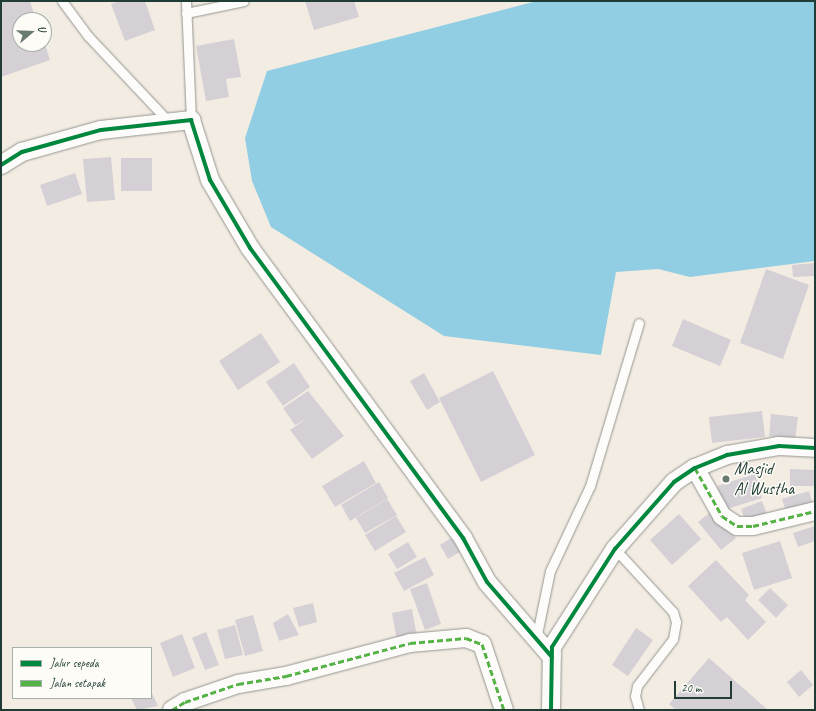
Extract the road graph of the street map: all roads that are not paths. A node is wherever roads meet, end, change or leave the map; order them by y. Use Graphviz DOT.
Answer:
graph roads {
  1 [pos="62,1"];
  2 [pos="186,1"];
  3 [pos="244,1"];
  4 [pos="186,13"];
  5 [pos="191,120"];
  6 [pos="169,122"];
  7 [pos="1,165"];
  8 [pos="639,323"];
  9 [pos="815,448"];
  10 [pos="694,468"];
  11 [pos="815,511"];
  12 [pos="615,549"];
  13 [pos="536,639"];
  14 [pos="552,657"];
  15 [pos="172,710"];
  16 [pos="504,710"];
  17 [pos="551,710"];
  18 [pos="639,710"];
  1 -- 6 [label="lane"];
  2 -- 4 [label="lane"];
  3 -- 4 [label="lane"];
  4 -- 5 [label="lane"];
  5 -- 6 [label="street"];
  5 -- 13 [label="street"];
  6 -- 7 [label="street"];
  8 -- 13 [label="lane"];
  9 -- 10 [label="street"];
  10 -- 11 [label="street"];
  10 -- 12 [label="street"];
  12 -- 14 [label="street"];
  12 -- 18 [label="lane"];
  13 -- 14 [label="street"];
  14 -- 17 [label="street"];
  15 -- 16 [label="street"];
}
